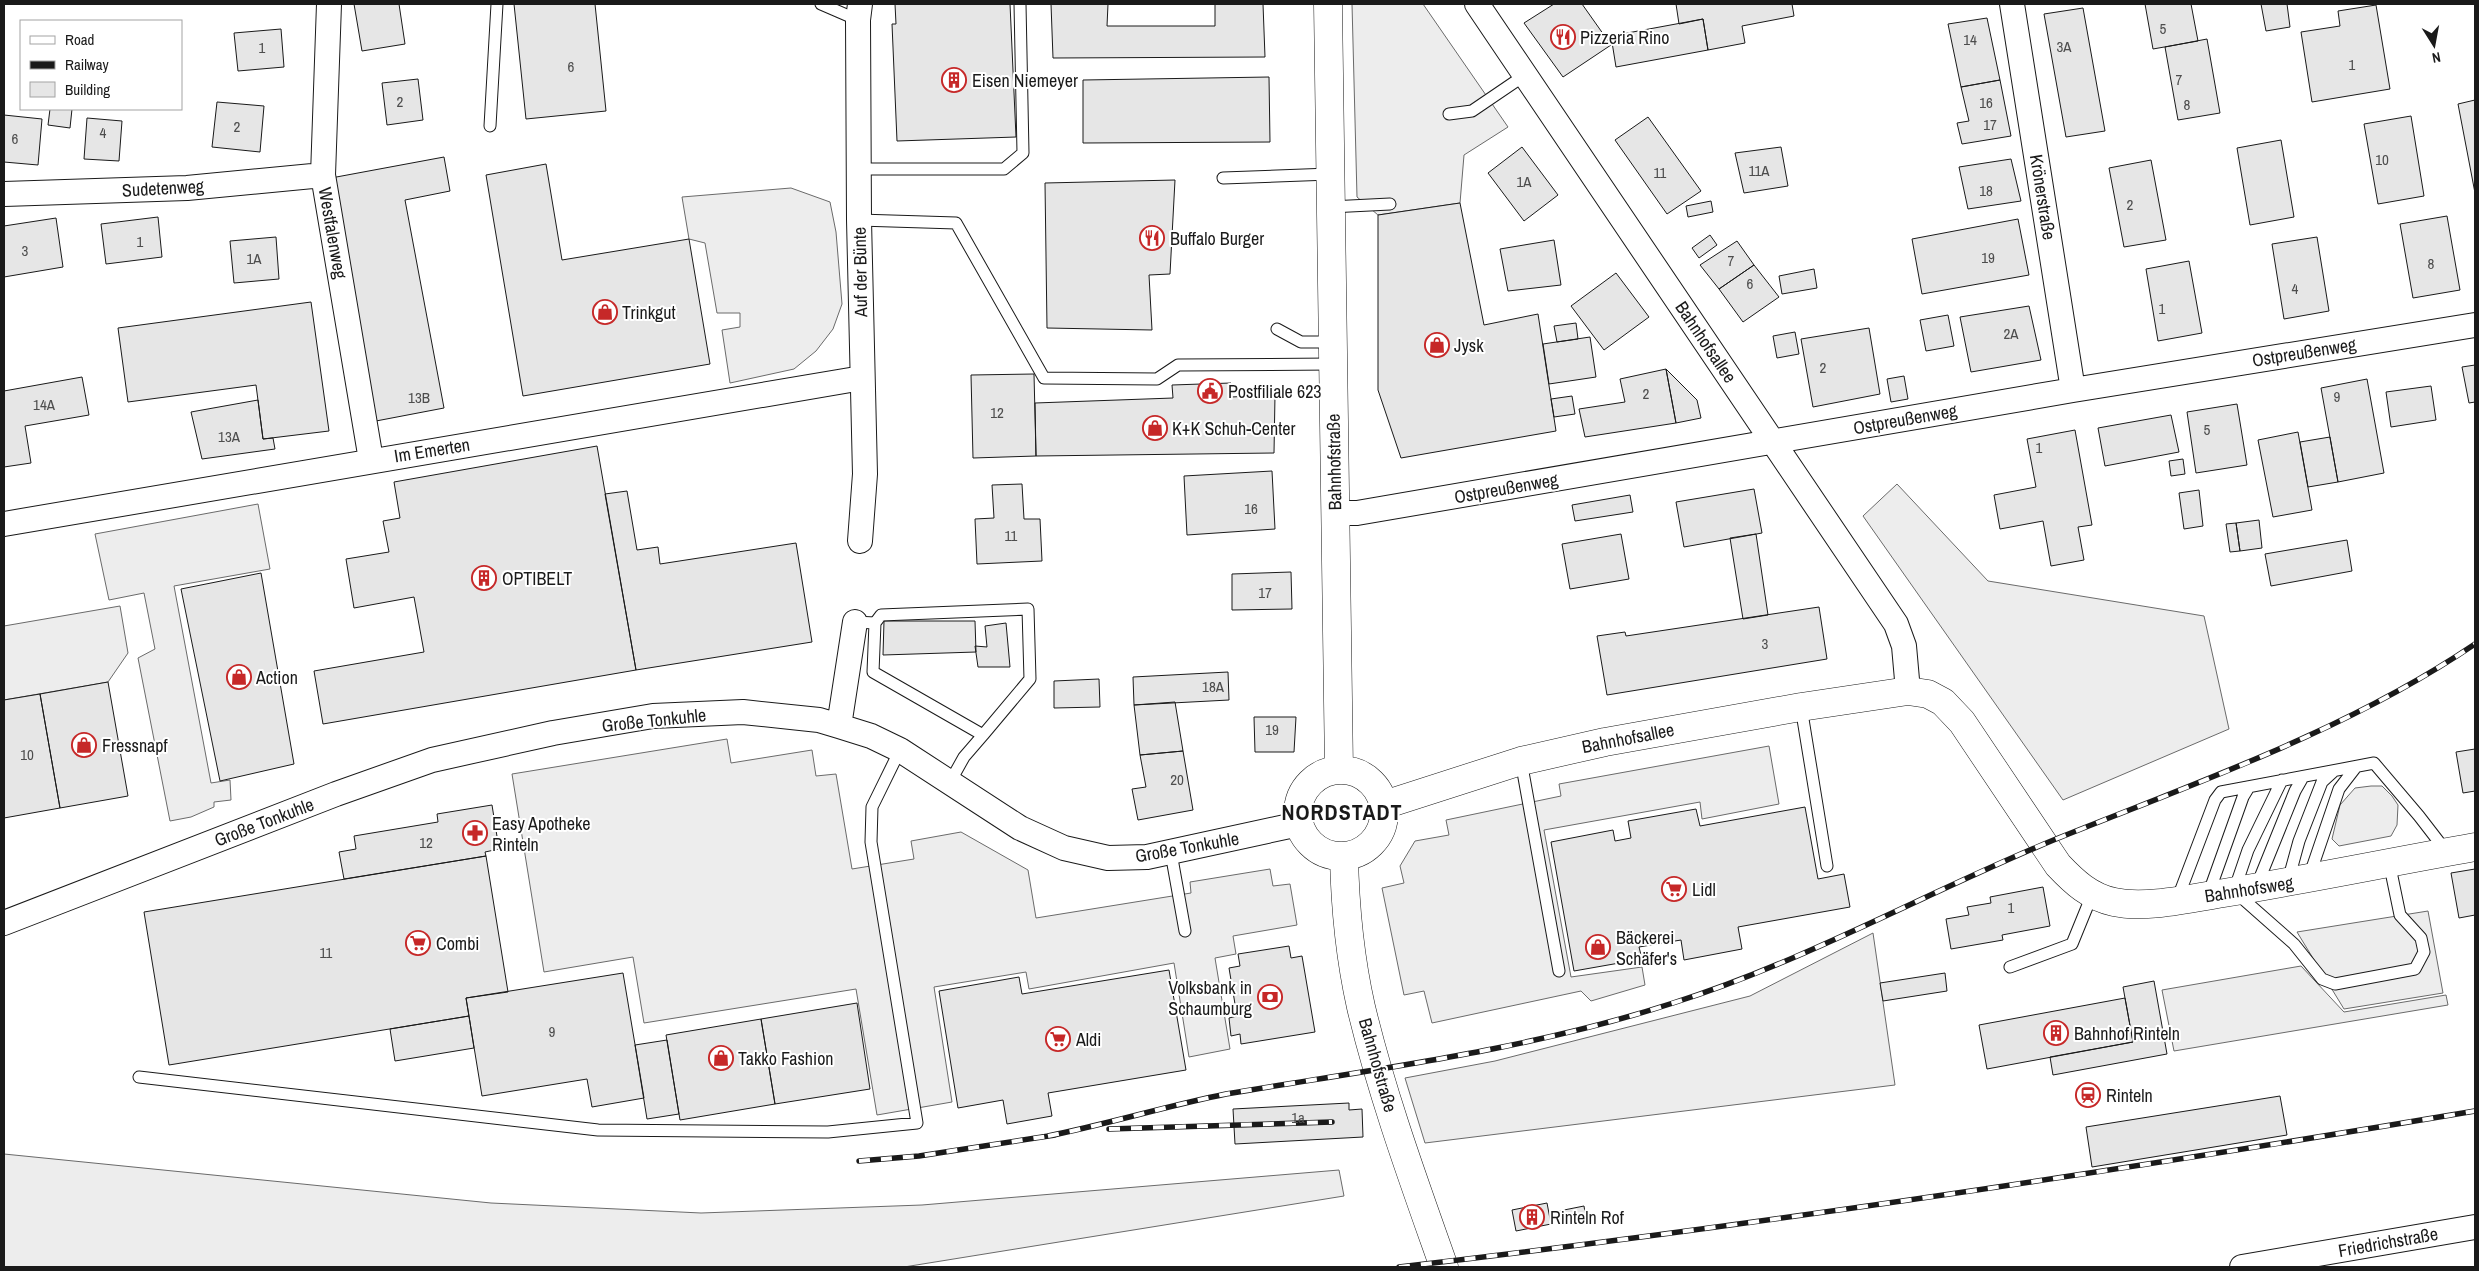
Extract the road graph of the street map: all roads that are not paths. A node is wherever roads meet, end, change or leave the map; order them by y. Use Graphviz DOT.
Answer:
graph roads {
  1 [pos="329,4"];
  2 [pos="497,4"];
  3 [pos="821,4"];
  4 [pos="1020,4"];
  5 [pos="1328,4"];
  6 [pos="1478,4"];
  7 [pos="2012,4"];
  8 [pos="859,12"];
  9 [pos="1525,75"];
  10 [pos="1449,114"];
  11 [pos="490,126"];
  12 [pos="858,169"];
  13 [pos="323,174"];
  14 [pos="1330,174"];
  15 [pos="1223,178"];
  16 [pos="4,194"];
  17 [pos="1390,204"];
  18 [pos="1330,207"];
  19 [pos="859,220"];
  20 [pos="2475,325"];
  21 [pos="1277,329"];
  22 [pos="1332,353"];
  23 [pos="862,378"];
  24 [pos="2073,390"];
  25 [pos="1775,442"];
  26 [pos="372,460"];
  27 [pos="1334,513"];
  28 [pos="4,524"];
  29 [pos="860,541"];
  30 [pos="865,622"];
  31 [pos="1908,691"];
  32 [pos="1800,707"];
  33 [pos="839,726"];
  34 [pos="983,735"];
  35 [pos="900,750"];
  36 [pos="1521,761"];
  37 [pos="2356,767"];
  38 [pos="1339,770"];
  39 [pos="2335,770"];
  40 [pos="2303,777"];
  41 [pos="2282,780"];
  42 [pos="950,782"];
  43 [pos="2249,787"];
  44 [pos="1384,806"];
  45 [pos="1299,824"];
  46 [pos="2043,844"];
  47 [pos="2475,847"];
  48 [pos="2446,852"];
  49 [pos="1171,853"];
  50 [pos="1344,856"];
  51 [pos="2389,862"];
  52 [pos="1827,866"];
  53 [pos="2298,881"];
  54 [pos="2233,891"];
  55 [pos="2092,895"];
  56 [pos="2177,900"];
  57 [pos="4,924"];
  58 [pos="1185,931"];
  59 [pos="2010,967"];
  60 [pos="1559,971"];
  61 [pos="139,1077"];
  62 [pos="2475,1227"];
  63 [pos="1444,1267"];
  64 [pos="2242,1267"];
  1 -- 13 [label="street, Westfalenweg"];
  2 -- 11 [label="lane"];
  3 -- 8 [label="lane"];
  4 -- 12 [label="lane"];
  5 -- 14 [label="main road, Bahnhofstraße"];
  6 -- 9 [label="street, Bahnhofsallee"];
  7 -- 24 [label="street, Krönerstraße"];
  8 -- 12 [label="street, Auf der Bünte"];
  9 -- 10 [label="lane"];
  9 -- 25 [label="street, Bahnhofsallee"];
  12 -- 19 [label="street, Auf der Bünte"];
  13 -- 16 [label="street, Sudetenweg"];
  13 -- 26 [label="street, Westfalenweg"];
  14 -- 15 [label="lane"];
  14 -- 18 [label="main road, Bahnhofstraße"];
  17 -- 18 [label="lane"];
  18 -- 22 [label="main road, Bahnhofstraße"];
  19 -- 22 [label="lane"];
  19 -- 23 [label="street, Auf der Bünte"];
  20 -- 24 [label="street, Ostpreußenweg"];
  21 -- 22 [label="lane"];
  22 -- 27 [label="main road, Bahnhofstraße"];
  23 -- 26 [label="street, Im Emerten"];
  23 -- 29 [label="street, Auf der Bünte"];
  24 -- 25 [label="street, Ostpreußenweg"];
  25 -- 27 [label="street, Ostpreußenweg"];
  25 -- 31 [label="street, Bahnhofsallee"];
  26 -- 28 [label="street, Im Emerten"];
  27 -- 38 [label="main road, Bahnhofstraße"];
  30 -- 33 [label="street"];
  30 -- 34 [label="lane"];
  30 -- 34 [label="lane"];
  31 -- 32 [label="main road, Bahnhofsallee"];
  31 -- 46 [label="main road, Bahnhofsallee"];
  32 -- 36 [label="main road, Bahnhofsallee"];
  32 -- 52 [label="lane"];
  33 -- 35 [label="street, Große Tonkuhle"];
  33 -- 57 [label="street, Große Tonkuhle"];
  34 -- 42 [label="lane"];
  35 -- 42 [label="street, Große Tonkuhle"];
  35 -- 61 [label="lane"];
  36 -- 44 [label="main road, Bahnhofsallee"];
  36 -- 60 [label="lane"];
  37 -- 39 [label="lane"];
  37 -- 48 [label="lane"];
  37 -- 53 [label="lane"];
  38 -- 44 [label="main road"];
  38 -- 45 [label="main road"];
  39 -- 40 [label="lane"];
  39 -- 53 [label="lane"];
  40 -- 41 [label="lane"];
  40 -- 54 [label="lane"];
  41 -- 43 [label="lane"];
  41 -- 54 [label="lane"];
  42 -- 49 [label="street, Große Tonkuhle"];
  43 -- 54 [label="lane"];
  43 -- 56 [label="lane"];
  44 -- 50 [label="main road"];
  45 -- 49 [label="street, Große Tonkuhle"];
  45 -- 50 [label="main road"];
  46 -- 55 [label="main road, Bahnhofsweg"];
  47 -- 48 [label="main road, Bahnhofsweg"];
  48 -- 51 [label="main road, Bahnhofsweg"];
  49 -- 58 [label="lane"];
  50 -- 63 [label="main road, Bahnhofstraße"];
  51 -- 53 [label="main road, Bahnhofsweg"];
  51 -- 54 [label="lane"];
  53 -- 54 [label="main road, Bahnhofsweg"];
  54 -- 56 [label="main road, Bahnhofsweg"];
  55 -- 56 [label="main road, Bahnhofsweg"];
  55 -- 59 [label="lane"];
  62 -- 64 [label="street, Friedrichstraße"];
}
